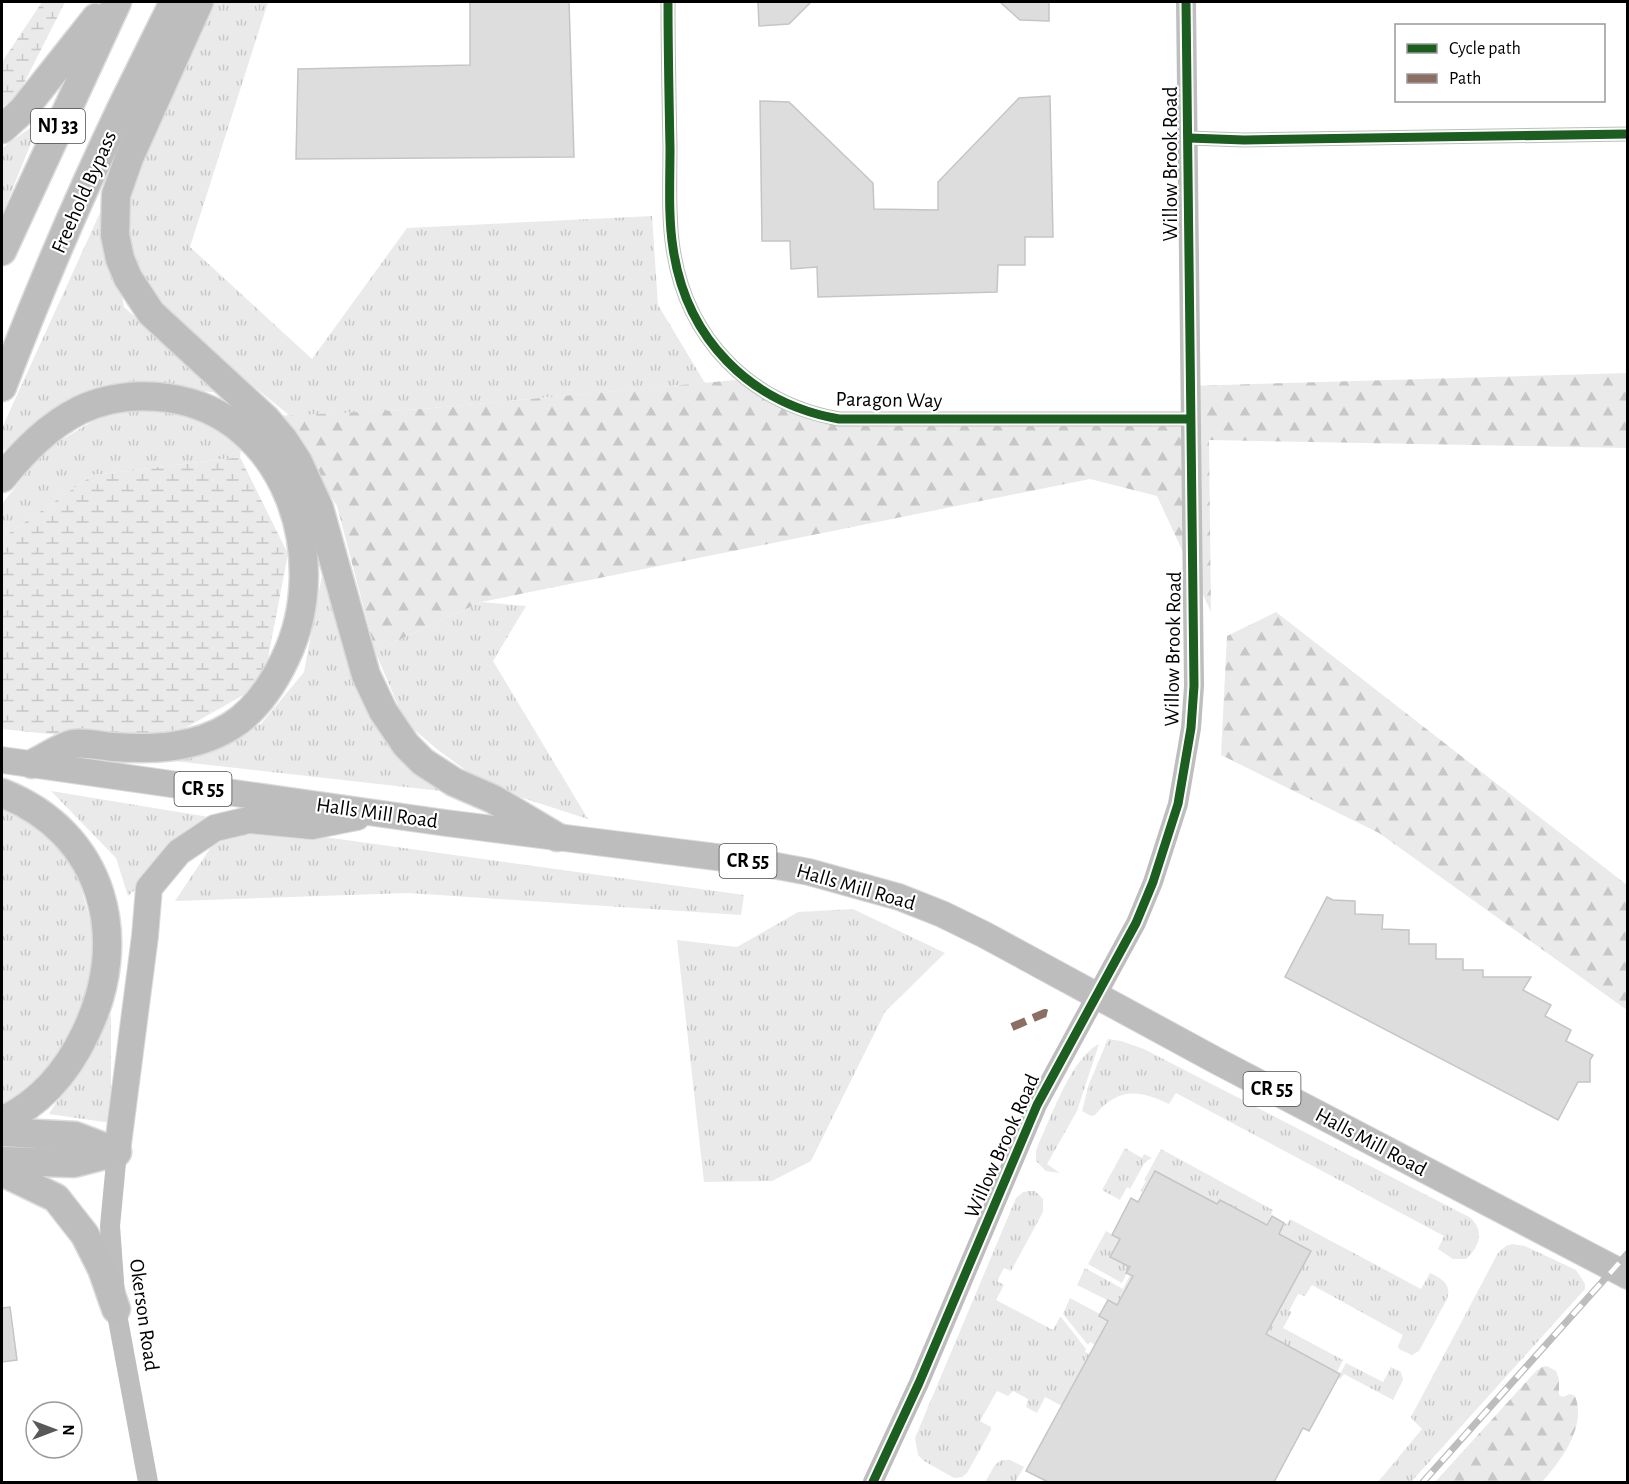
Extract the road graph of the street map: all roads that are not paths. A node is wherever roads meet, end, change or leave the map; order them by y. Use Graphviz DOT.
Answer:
graph roads {
  1 [pos="107,2"];
  2 [pos="117,2"];
  3 [pos="199,2"];
  4 [pos="668,2"];
  5 [pos="1186,2"];
  6 [pos="171,8"];
  7 [pos="2,129"];
  8 [pos="1628,134"];
  9 [pos="1189,138"];
  10 [pos="2,251"];
  11 [pos="2,387"];
  12 [pos="1190,419"];
  13 [pos="2,478"];
  14 [pos="2,760"];
  15 [pos="32,764"];
  16 [pos="2,793"];
  17 [pos="375,813"];
  18 [pos="557,837"];
  19 [pos="1096,996"];
  20 [pos="2,1120"];
  21 [pos="2,1132"];
  22 [pos="117,1152"];
  23 [pos="2,1161"];
  24 [pos="2,1172"];
  25 [pos="1628,1276"];
  26 [pos="116,1309"];
  27 [pos="148,1482"];
  28 [pos="873,1482"];
  1 -- 7 [label="highway"];
  2 -- 10 [label="highway, NJ 33"];
  3 -- 18 [label="highway"];
  4 -- 12 [label="street, Paragon Way"];
  5 -- 9 [label="street, Willow Brook Road"];
  6 -- 11 [label="highway, Freehold Bypass"];
  8 -- 9 [label="street"];
  9 -- 12 [label="street, Willow Brook Road"];
  12 -- 19 [label="street, Willow Brook Road"];
  13 -- 15 [label="highway"];
  14 -- 15 [label="main road, Halls Mill Road"];
  15 -- 17 [label="main road, Halls Mill Road / CR 55"];
  16 -- 20 [label="highway"];
  17 -- 18 [label="main road, Halls Mill Road / CR 55"];
  17 -- 22 [label="main road"];
  18 -- 19 [label="main road, Halls Mill Road / CR 55"];
  19 -- 25 [label="main road, Halls Mill Road / CR 55"];
  19 -- 28 [label="street, Willow Brook Road"];
  21 -- 22 [label="highway"];
  22 -- 23 [label="highway"];
  22 -- 26 [label="street, Okerson Road"];
  24 -- 26 [label="highway"];
  26 -- 27 [label="street, Okerson Road"];
}
